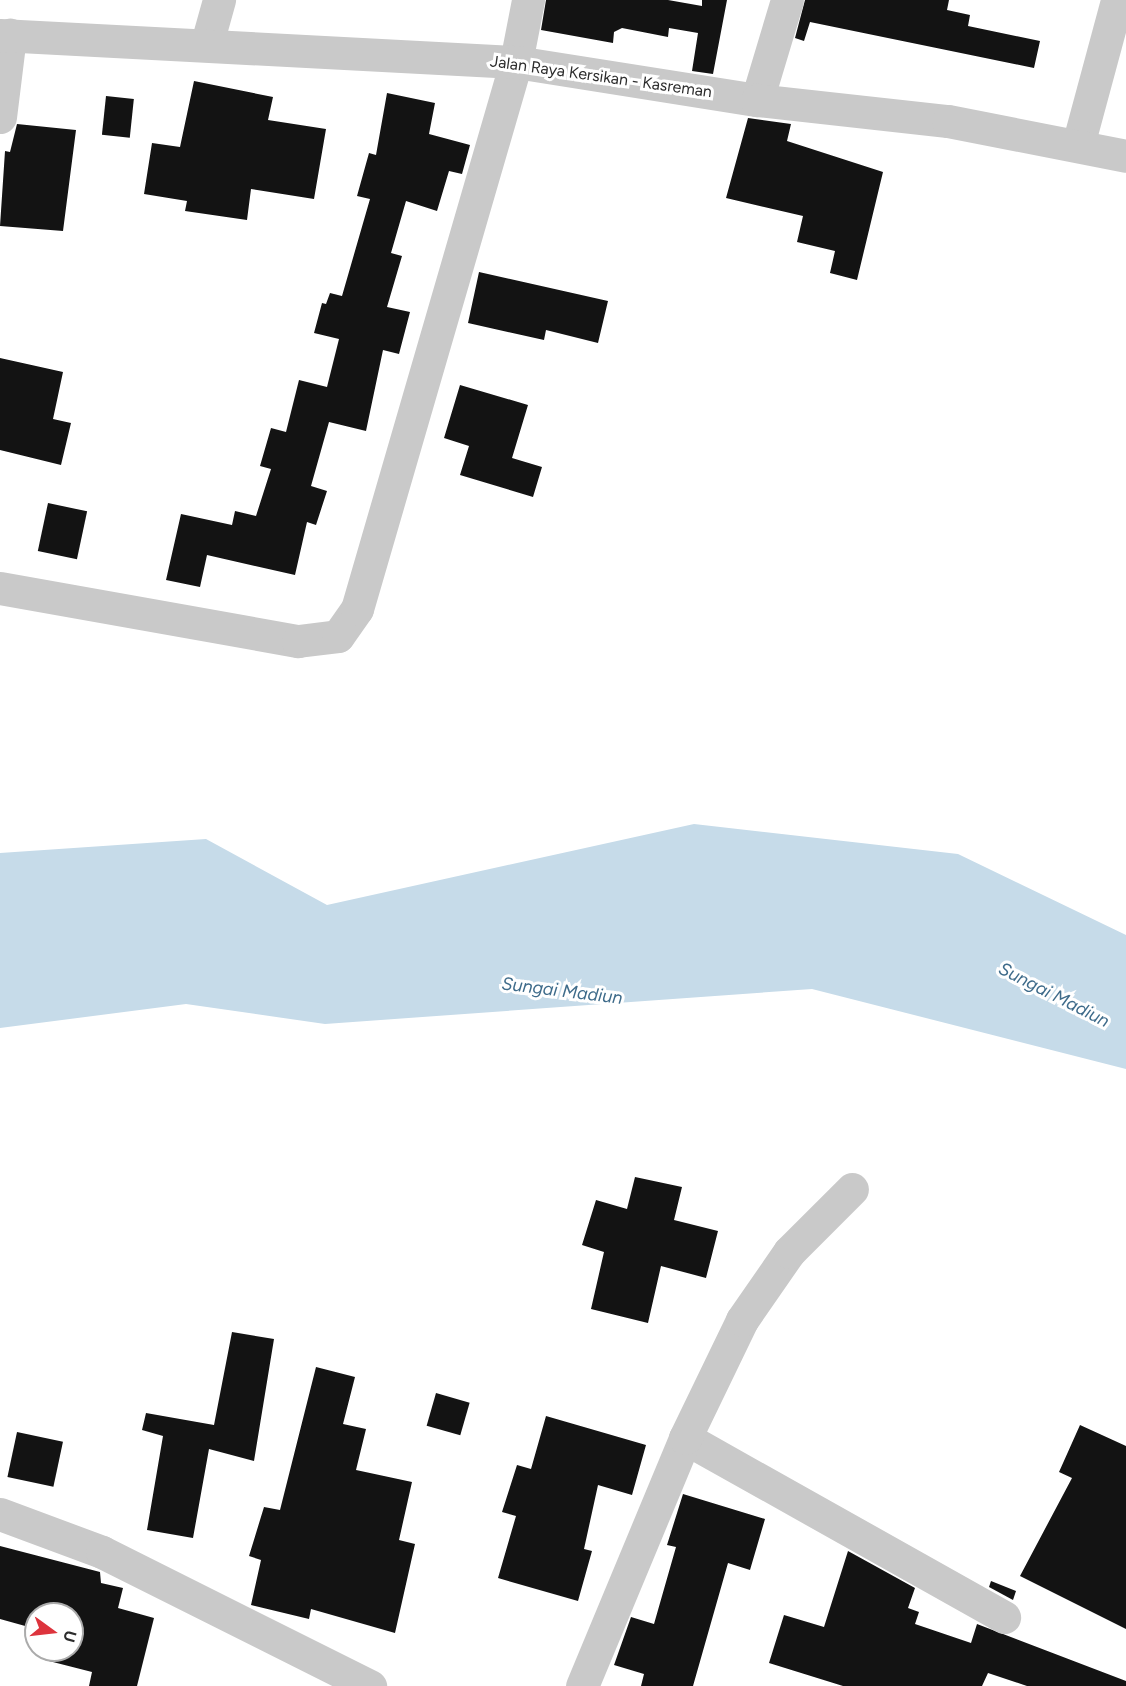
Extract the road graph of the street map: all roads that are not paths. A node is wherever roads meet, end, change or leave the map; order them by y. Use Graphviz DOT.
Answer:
graph roads {
  1 [pos="219,0"];
  2 [pos="528,0"];
  3 [pos="787,0"];
  4 [pos="1117,0"];
  5 [pos="5,35"];
  6 [pos="207,43"];
  7 [pos="516,62"];
  8 [pos="757,100"];
  9 [pos="0,117"];
  10 [pos="1078,145"];
  11 [pos="1126,156"];
  12 [pos="0,588"];
  13 [pos="852,1189"];
  14 [pos="685,1438"];
  15 [pos="0,1514"];
  16 [pos="1004,1617"];
  17 [pos="370,1686"];
  18 [pos="582,1686"];
  1 -- 6 [label="street"];
  2 -- 7 [label="street"];
  3 -- 8 [label="street"];
  4 -- 10 [label="street"];
  5 -- 6 [label="street, Jalan Raya Kersikan - Kasreman"];
  5 -- 9 [label="street"];
  6 -- 7 [label="street, Jalan Raya Kersikan - Kasreman"];
  7 -- 8 [label="street, Jalan Raya Kersikan - Kasreman"];
  7 -- 12 [label="street"];
  8 -- 10 [label="street, Jalan Raya Kersikan - Kasreman"];
  10 -- 11 [label="street, Jalan Raya Kersikan - Kasreman"];
  13 -- 14 [label="street"];
  14 -- 16 [label="street"];
  14 -- 18 [label="street"];
  15 -- 17 [label="street"];
}
